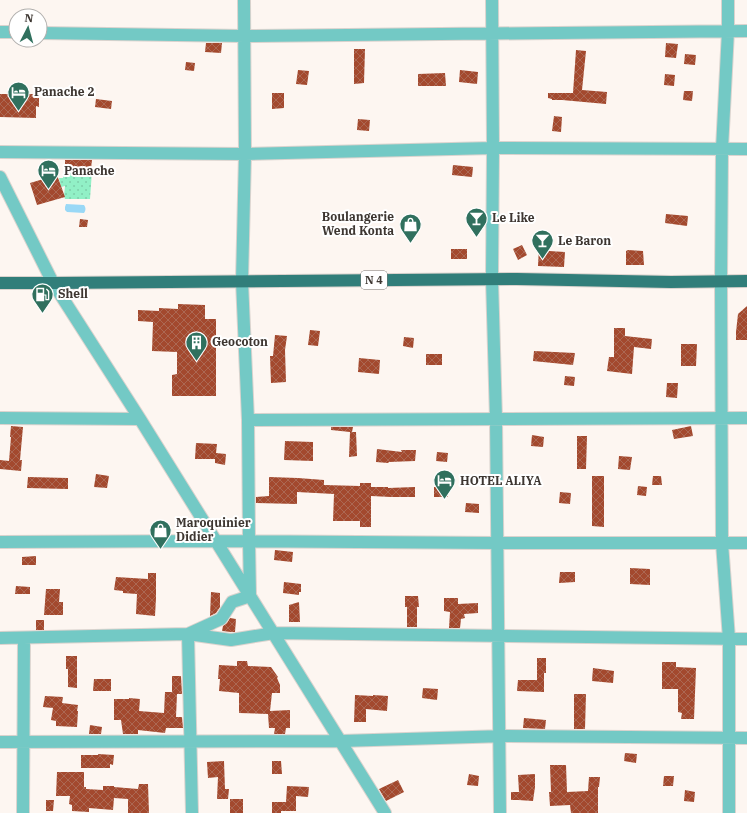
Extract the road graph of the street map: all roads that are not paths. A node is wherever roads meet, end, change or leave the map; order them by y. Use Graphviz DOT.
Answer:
graph roads {
  1 [pos="244,0"];
  2 [pos="492,0"];
  3 [pos="728,0"];
  4 [pos="728,31"];
  5 [pos="747,31"];
  6 [pos="48,33"];
  7 [pos="492,34"];
  8 [pos="244,36"];
  9 [pos="493,148"];
  10 [pos="722,149"];
  11 [pos="747,149"];
  12 [pos="0,152"];
  13 [pos="245,154"];
  14 [pos="0,177"];
  15 [pos="492,279"];
  16 [pos="242,281"];
  17 [pos="721,281"];
  18 [pos="747,281"];
  19 [pos="0,283"];
  20 [pos="53,283"];
  21 [pos="0,418"];
  22 [pos="496,418"];
  23 [pos="721,418"];
  24 [pos="747,418"];
  25 [pos="140,419"];
  26 [pos="248,420"];
  27 [pos="216,541"];
  28 [pos="248,541"];
  29 [pos="0,542"];
  30 [pos="497,543"];
  31 [pos="722,543"];
  32 [pos="747,543"];
  33 [pos="250,596"];
  34 [pos="274,633"];
  35 [pos="188,634"];
  36 [pos="498,636"];
  37 [pos="0,638"];
  38 [pos="24,638"];
  39 [pos="729,639"];
  40 [pos="747,639"];
  41 [pos="499,736"];
  42 [pos="729,738"];
  43 [pos="747,738"];
  44 [pos="190,741"];
  45 [pos="341,741"];
  46 [pos="0,742"];
  47 [pos="24,742"];
  48 [pos="24,813"];
  49 [pos="192,813"];
  50 [pos="385,813"];
  51 [pos="500,813"];
  52 [pos="729,813"];
  1 -- 8 [label="street"];
  2 -- 7 [label="street"];
  3 -- 4 [label="street"];
  4 -- 5 [label="street"];
  4 -- 7 [label="street"];
  4 -- 10 [label="street"];
  6 -- 8 [label="street"];
  7 -- 8 [label="street"];
  7 -- 9 [label="street"];
  8 -- 13 [label="street"];
  9 -- 10 [label="street"];
  9 -- 13 [label="street"];
  9 -- 15 [label="street"];
  10 -- 11 [label="street"];
  10 -- 17 [label="street"];
  12 -- 13 [label="street"];
  13 -- 16 [label="street"];
  14 -- 20 [label="street"];
  15 -- 16 [label="highway, N 4"];
  15 -- 17 [label="highway, N 4"];
  15 -- 22 [label="street"];
  16 -- 20 [label="highway, N 4"];
  16 -- 26 [label="street"];
  17 -- 18 [label="highway, N 4"];
  17 -- 23 [label="street"];
  19 -- 20 [label="highway, N 4"];
  20 -- 25 [label="street"];
  21 -- 25 [label="street"];
  22 -- 23 [label="street"];
  22 -- 26 [label="street"];
  22 -- 30 [label="street"];
  23 -- 24 [label="street"];
  23 -- 31 [label="street"];
  25 -- 27 [label="street"];
  26 -- 28 [label="street"];
  27 -- 28 [label="street"];
  27 -- 29 [label="street"];
  27 -- 33 [label="street"];
  28 -- 30 [label="street"];
  28 -- 33 [label="street"];
  30 -- 31 [label="street"];
  30 -- 36 [label="street"];
  31 -- 32 [label="street"];
  31 -- 39 [label="street"];
  33 -- 34 [label="street"];
  33 -- 35 [label="street"];
  34 -- 35 [label="street"];
  34 -- 36 [label="street"];
  34 -- 45 [label="street"];
  35 -- 38 [label="street"];
  35 -- 44 [label="street"];
  36 -- 39 [label="street"];
  36 -- 41 [label="street"];
  37 -- 38 [label="street"];
  38 -- 47 [label="street"];
  39 -- 40 [label="street"];
  39 -- 42 [label="street"];
  41 -- 42 [label="street"];
  41 -- 45 [label="street"];
  41 -- 51 [label="street"];
  42 -- 43 [label="street"];
  42 -- 52 [label="street"];
  44 -- 45 [label="street"];
  44 -- 47 [label="street"];
  44 -- 49 [label="street"];
  45 -- 50 [label="street"];
  46 -- 47 [label="street"];
  47 -- 48 [label="street"];
}
